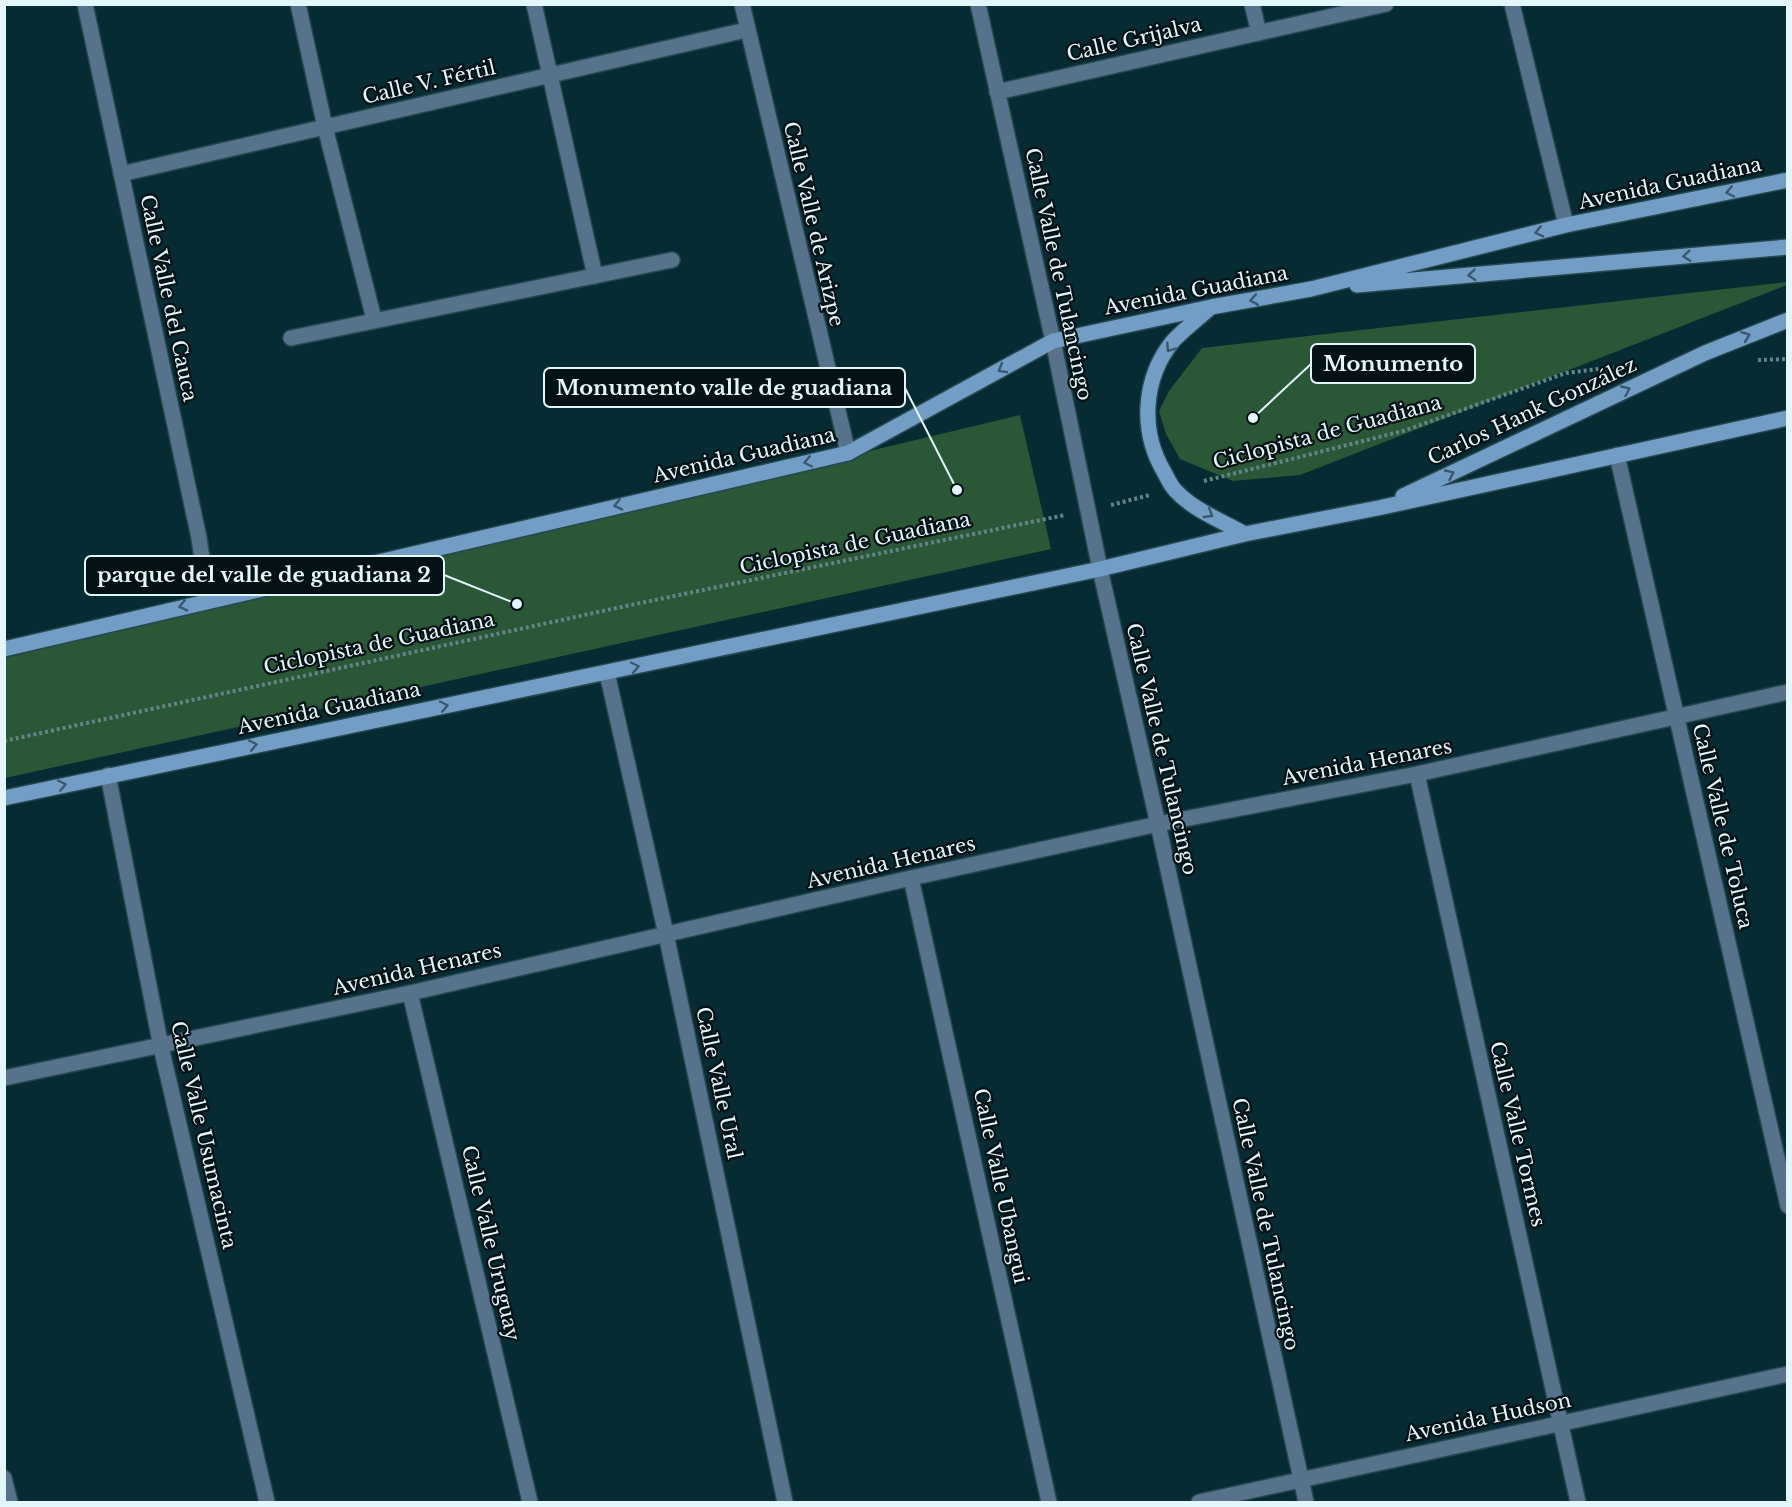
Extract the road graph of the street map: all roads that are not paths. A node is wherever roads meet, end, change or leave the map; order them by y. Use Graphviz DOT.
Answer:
graph roads {
  1 [pos="85,4"];
  2 [pos="298,4"];
  3 [pos="534,4"];
  4 [pos="742,4"];
  5 [pos="978,4"];
  6 [pos="1252,4"];
  7 [pos="1386,4"];
  8 [pos="1512,4"];
  9 [pos="746,30"];
  10 [pos="1259,33"];
  11 [pos="549,76"];
  12 [pos="997,92"];
  13 [pos="324,127"];
  14 [pos="121,174"];
  15 [pos="1788,180"];
  16 [pos="1566,225"];
  17 [pos="1788,247"];
  18 [pos="672,260"];
  19 [pos="595,276"];
  20 [pos="1311,289"];
  21 [pos="1211,307"];
  22 [pos="374,319"];
  23 [pos="1788,320"];
  24 [pos="291,338"];
  25 [pos="1053,341"];
  26 [pos="1788,418"];
  27 [pos="848,453"];
  28 [pos="1617,455"];
  29 [pos="1378,508"];
  30 [pos="1245,534"];
  31 [pos="1100,569"];
  32 [pos="208,600"];
  33 [pos="4,649"];
  34 [pos="607,673"];
  35 [pos="1788,692"];
  36 [pos="1676,716"];
  37 [pos="1417,774"];
  38 [pos="108,775"];
  39 [pos="4,798"];
  40 [pos="1158,824"];
  41 [pos="911,878"];
  42 [pos="666,934"];
  43 [pos="410,993"];
  44 [pos="161,1047"];
  45 [pos="4,1078"];
  46 [pos="1788,1206"];
  47 [pos="1788,1374"];
  48 [pos="1560,1422"];
  49 [pos="4,1478"];
  50 [pos="1301,1480"];
  51 [pos="10,1503"];
  52 [pos="267,1503"];
  53 [pos="530,1503"];
  54 [pos="785,1503"];
  55 [pos="1049,1503"];
  56 [pos="1199,1503"];
  57 [pos="1306,1503"];
  58 [pos="1578,1503"];
  1 -- 14 [label="street, Calle Valle del Cauca"];
  2 -- 13 [label="street"];
  3 -- 11 [label="street"];
  4 -- 9 [label="street, Calle Valle de Arizpe"];
  5 -- 12 [label="street, Calle Valle de Tulancingo"];
  6 -- 10 [label="street"];
  7 -- 10 [label="street, Calle Grijalva"];
  8 -- 16 [label="street"];
  9 -- 11 [label="street, Calle V. Fértil"];
  9 -- 27 [label="street, Calle Valle de Arizpe"];
  10 -- 12 [label="street, Calle Grijalva"];
  11 -- 13 [label="street, Calle V. Fértil"];
  11 -- 19 [label="street"];
  12 -- 25 [label="street, Calle Valle de Tulancingo"];
  13 -- 14 [label="street, Calle V. Fértil"];
  13 -- 22 [label="street"];
  14 -- 32 [label="street, Calle Valle del Cauca"];
  15 -- 16 [label="street, Avenida Guadiana, one-way"];
  16 -- 20 [label="street, Avenida Guadiana, one-way"];
  17 -- 20 [label="street, one-way"];
  18 -- 19 [label="street"];
  19 -- 22 [label="street"];
  20 -- 21 [label="street, Avenida Guadiana, one-way"];
  21 -- 25 [label="street, Avenida Guadiana"];
  21 -- 30 [label="street, one-way"];
  22 -- 24 [label="street"];
  29 -- 23 [label="street, Carlos Hank González, one-way"];
  25 -- 27 [label="street, Avenida Guadiana, one-way"];
  25 -- 31 [label="street, Calle Valle de Tulancingo"];
  26 -- 28 [label="street, Avenida Guadiana"];
  27 -- 32 [label="street, Avenida Guadiana, one-way"];
  28 -- 29 [label="street, Avenida Guadiana"];
  28 -- 36 [label="street, Calle Valle de Toluca"];
  29 -- 30 [label="street, Avenida Guadiana"];
  30 -- 31 [label="street, Avenida Guadiana"];
  34 -- 31 [label="street, Avenida Guadiana, one-way"];
  31 -- 40 [label="street, Calle Valle de Tulancingo"];
  32 -- 33 [label="street, Avenida Guadiana, one-way"];
  38 -- 34 [label="street, Avenida Guadiana, one-way"];
  34 -- 42 [label="street, Calle Valle Ural"];
  35 -- 36 [label="street, Avenida Henares"];
  36 -- 37 [label="street, Avenida Henares"];
  36 -- 46 [label="street, Calle Valle de Toluca"];
  37 -- 40 [label="street, Avenida Henares"];
  37 -- 48 [label="street, Calle Valle Tormes"];
  39 -- 38 [label="street, Avenida Guadiana, one-way"];
  38 -- 44 [label="street, Calle Valle Usumacinta"];
  40 -- 41 [label="street, Avenida Henares"];
  40 -- 50 [label="street, Calle Valle de Tulancingo"];
  41 -- 42 [label="street, Avenida Henares"];
  41 -- 55 [label="street, Calle Valle Ubangui"];
  42 -- 43 [label="street, Avenida Henares"];
  42 -- 54 [label="street, Calle Valle Ural"];
  43 -- 44 [label="street, Avenida Henares"];
  43 -- 53 [label="street, Calle Valle Uruguay"];
  44 -- 45 [label="street, Avenida Henares"];
  44 -- 52 [label="street, Calle Valle Usumacinta"];
  47 -- 48 [label="street, Avenida Hudson"];
  48 -- 50 [label="street, Avenida Hudson"];
  48 -- 58 [label="street, Calle Valle Tormes"];
  49 -- 51 [label="street"];
  50 -- 56 [label="street, Avenida Hudson"];
  50 -- 57 [label="street, Calle Valle de Tulancingo"];
}
